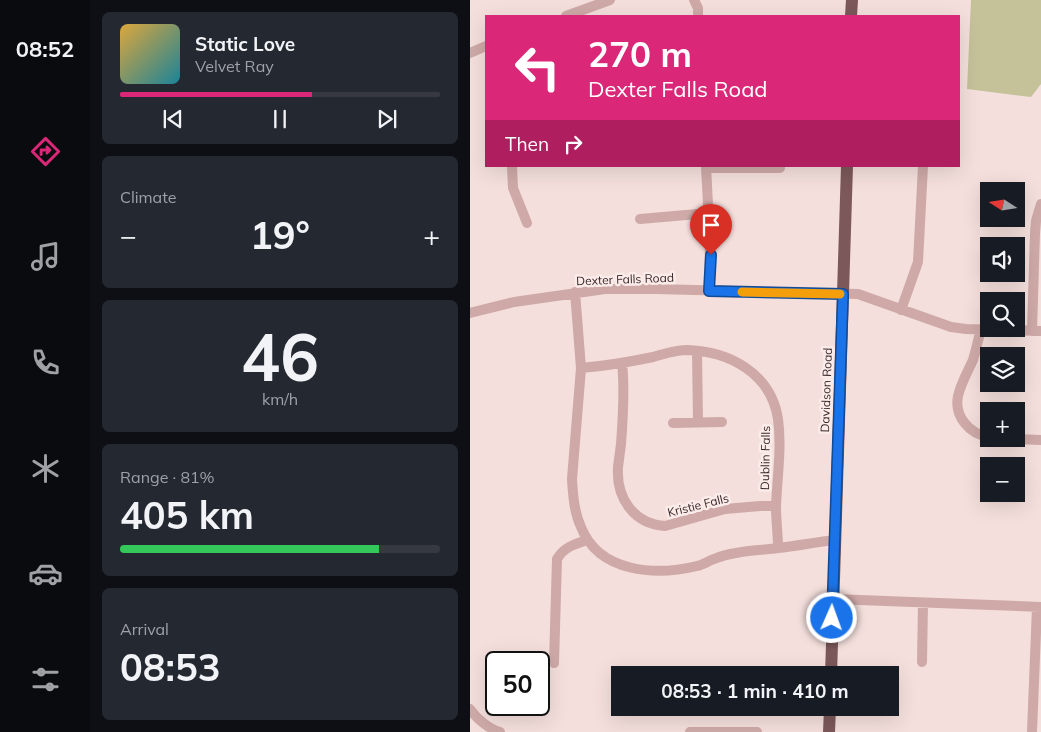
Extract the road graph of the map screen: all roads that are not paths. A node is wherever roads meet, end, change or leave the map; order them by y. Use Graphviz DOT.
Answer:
graph roads {
  1 [pos="610,0"];
  2 [pos="694,0"];
  3 [pos="852,0"];
  4 [pos="569,15"];
  5 [pos="698,15"];
  6 [pos="851,15"];
  7 [pos="485,46"];
  8 [pos="470,53"];
  9 [pos="512,167"];
  10 [pos="707,167"];
  11 [pos="847,167"];
  12 [pos="923,167"];
  13 [pos="780,168"];
  14 [pos="1041,204"];
  15 [pos="709,214"];
  16 [pos="640,220"];
  17 [pos="527,223"];
  18 [pos="709,291"];
  19 [pos="576,292"];
  20 [pos="843,294"];
  21 [pos="902,310"];
  22 [pos="470,313"];
  23 [pos="980,330"];
  24 [pos="1037,331"];
  25 [pos="980,334"];
  26 [pos="697,351"];
  27 [pos="622,363"];
  28 [pos="581,368"];
  29 [pos="673,422"];
  30 [pos="698,422"];
  31 [pos="722,422"];
  32 [pos="980,436"];
  33 [pos="1025,439"];
  34 [pos="1041,440"];
  35 [pos="776,506"];
  36 [pos="588,540"];
  37 [pos="835,540"];
  38 [pos="778,548"];
  39 [pos="833,599"];
  40 [pos="924,604"];
  41 [pos="1039,607"];
  42 [pos="922,662"];
  43 [pos="554,663"];
  44 [pos="831,666"];
  45 [pos="470,710"];
  46 [pos="830,716"];
  47 [pos="496,731"];
  48 [pos="690,732"];
  49 [pos="757,732"];
  50 [pos="829,732"];
  51 [pos="1032,732"];
  1 -- 4 [label="street"];
  2 -- 5 [label="street"];
  3 -- 6 [label="main road"];
  7 -- 8 [label="street"];
  9 -- 17 [label="street"];
  10 -- 13 [label="street"];
  10 -- 15 [label="street"];
  11 -- 20 [label="main road, Davidson Road"];
  12 -- 21 [label="street"];
  14 -- 24 [label="street"];
  15 -- 16 [label="street"];
  15 -- 18 [label="street"];
  18 -- 19 [label="street, Dexter Falls Road"];
  18 -- 20 [label="street, Dexter Falls Road"];
  19 -- 22 [label="street, Dexter Falls Road"];
  19 -- 28 [label="street"];
  20 -- 21 [label="street, Dexter Falls Road"];
  20 -- 37 [label="main road, Davidson Road"];
  21 -- 23 [label="street, Dexter Falls Road"];
  25 -- 32 [label="street"];
  26 -- 27 [label="street, Dublin Falls"];
  26 -- 30 [label="street"];
  26 -- 35 [label="street, Dublin Falls"];
  27 -- 28 [label="street, Dublin Falls"];
  27 -- 35 [label="street, Kristie Falls"];
  28 -- 36 [label="street"];
  29 -- 30 [label="street"];
  30 -- 31 [label="street"];
  33 -- 34 [label="street"];
  35 -- 38 [label="street, Dublin Falls"];
  36 -- 38 [label="street"];
  36 -- 43 [label="street"];
  37 -- 38 [label="street"];
  37 -- 39 [label="main road, Davidson Road"];
  39 -- 40 [label="street"];
  39 -- 44 [label="main road, Davidson Road"];
  40 -- 41 [label="street"];
  40 -- 42 [label="street"];
  41 -- 51 [label="street"];
  45 -- 47 [label="street"];
  46 -- 50 [label="main road"];
  48 -- 49 [label="street"];
}
